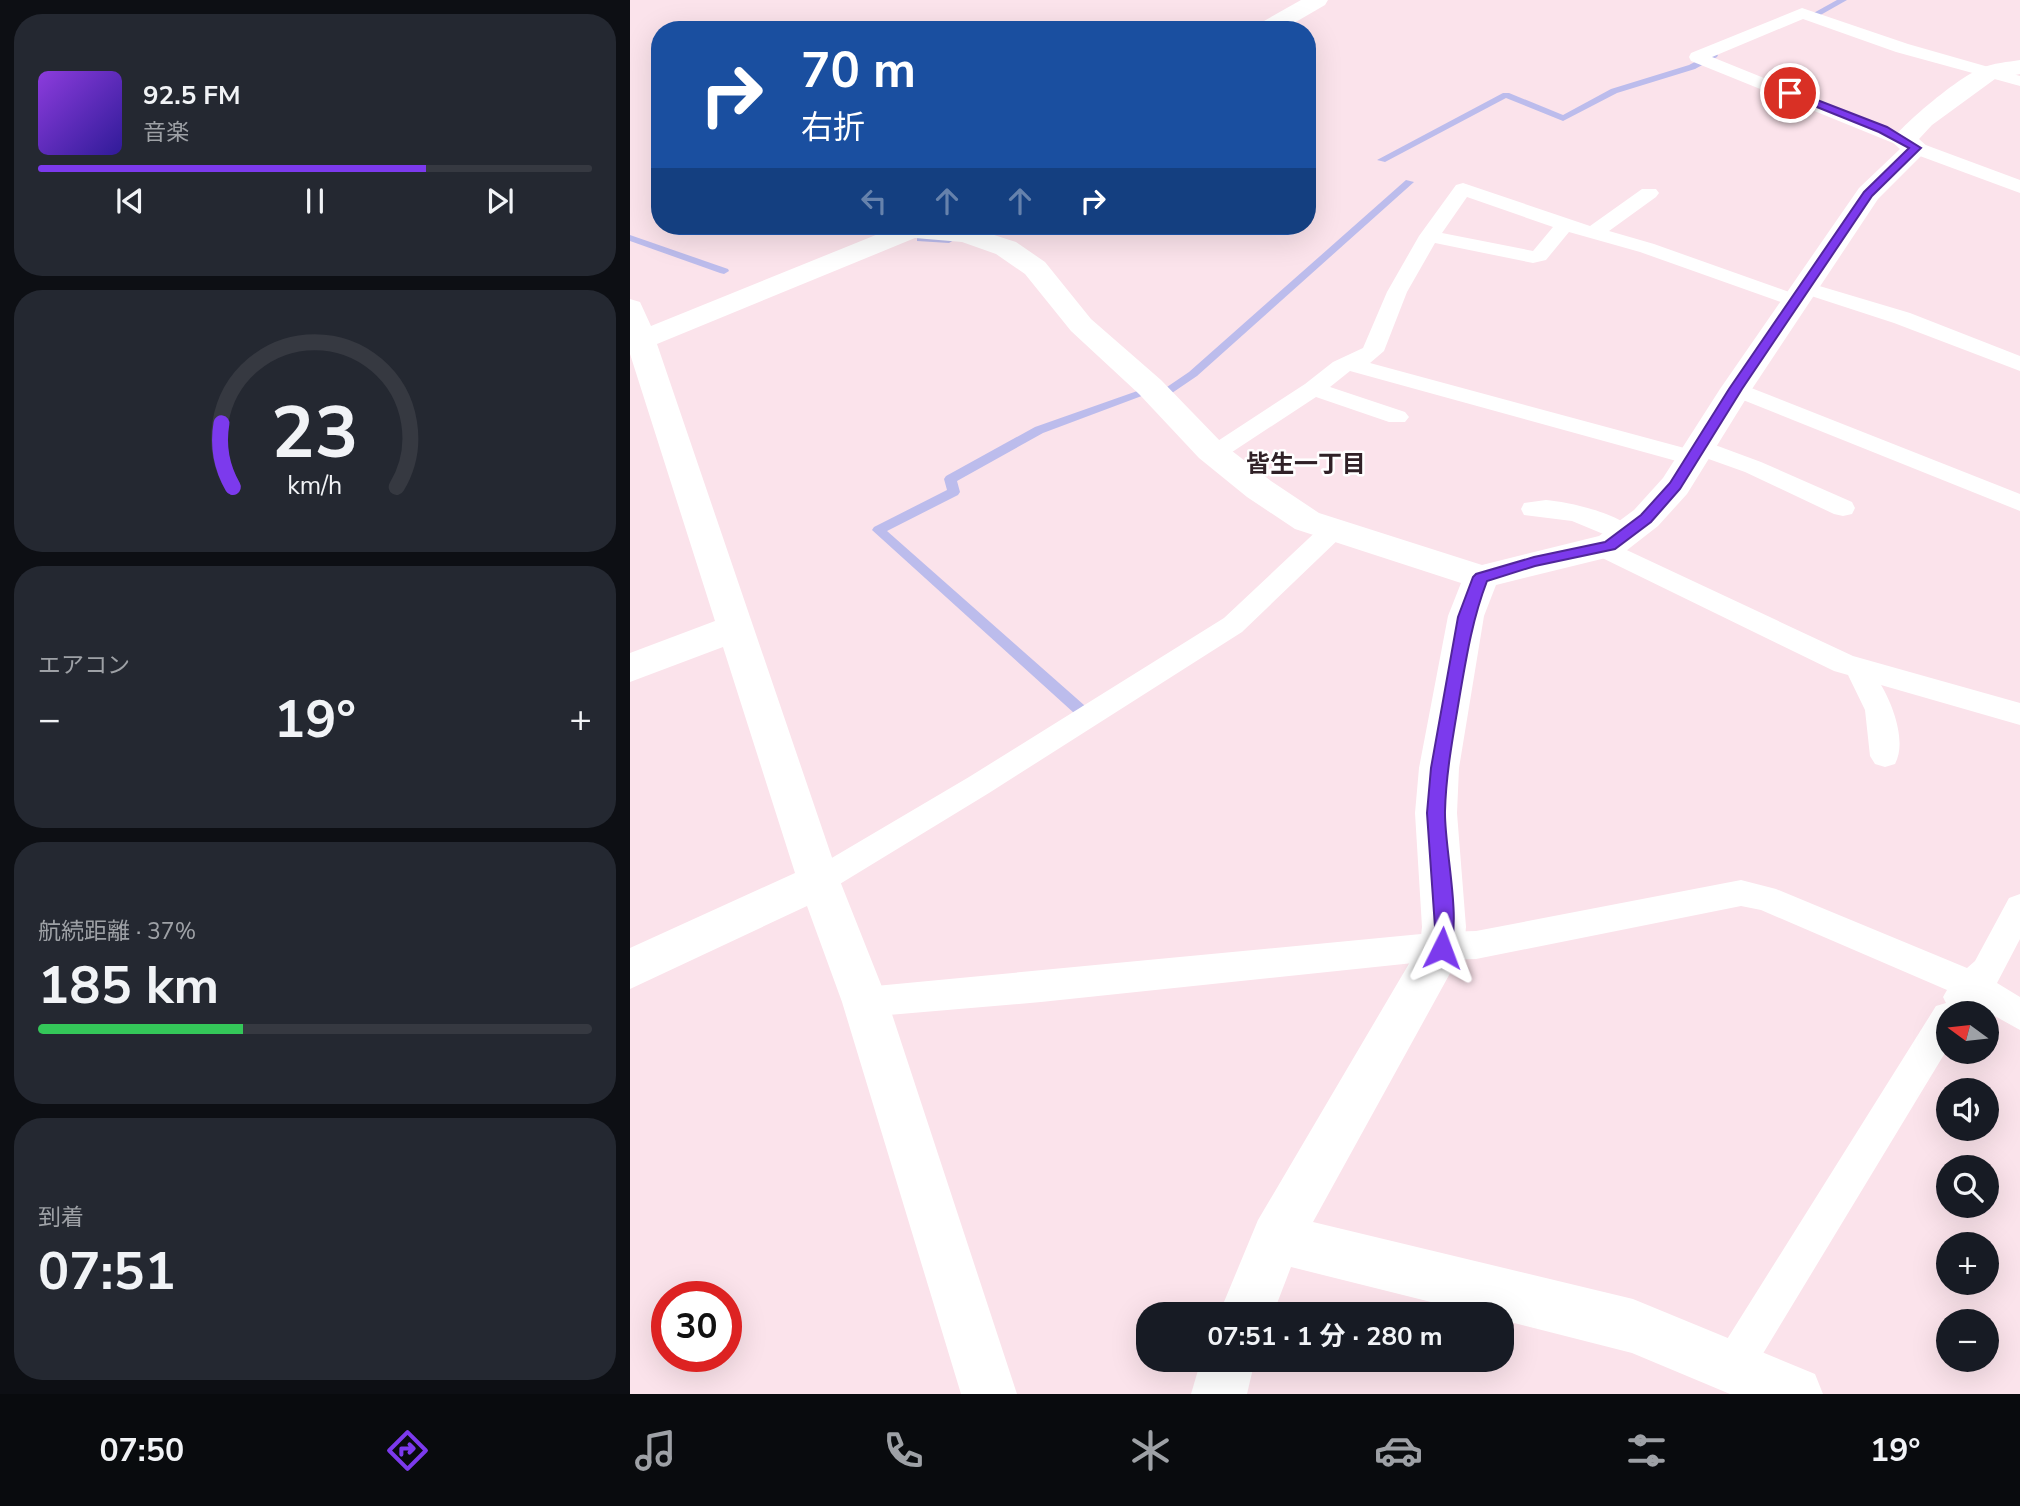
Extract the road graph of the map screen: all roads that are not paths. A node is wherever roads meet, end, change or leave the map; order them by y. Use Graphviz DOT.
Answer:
graph roads {
  1 [pos="1317,0"];
  2 [pos="1281,21"];
  3 [pos="2020,67"];
  4 [pos="1988,73"];
  5 [pos="2020,81"];
  6 [pos="1910,144"];
  7 [pos="2020,187"];
  8 [pos="1649,193"];
  9 [pos="1565,224"];
  10 [pos="1593,233"];
  11 [pos="897,235"];
  12 [pos="969,235"];
  13 [pos="1429,236"];
  14 [pos="1801,295"];
  15 [pos="634,328"];
  16 [pos="1348,364"];
  17 [pos="2020,365"];
  18 [pos="1313,389"];
  19 [pos="1736,389"];
  20 [pos="1397,417"];
  21 [pos="1695,452"];
  22 [pos="1215,453"];
  23 [pos="2020,503"];
  24 [pos="1843,508"];
  25 [pos="1533,509"];
  26 [pos="1333,530"];
  27 [pos="1613,541"];
  28 [pos="1481,577"];
  29 [pos="737,627"];
  30 [pos="630,668"];
  31 [pos="1858,668"];
  32 [pos="2020,715"];
  33 [pos="1885,756"];
  34 [pos="819,881"];
  35 [pos="2020,907"];
  36 [pos="1442,946"];
  37 [pos="630,969"];
  38 [pos="1971,985"];
  39 [pos="1959,1001"];
  40 [pos="865,1002"];
  41 [pos="2020,1015"];
  42 [pos="1936,1036"];
  43 [pos="1276,1238"];
  44 [pos="1251,1302"];
  45 [pos="1733,1366"];
  46 [pos="1225,1372"];
  47 [pos="989,1394"];
  48 [pos="1219,1394"];
  49 [pos="1795,1394"];
  1 -- 2 [label="street"];
  3 -- 4 [label="street"];
  4 -- 5 [label="lane"];
  4 -- 6 [label="street"];
  4 -- 6 [label="lane"];
  6 -- 7 [label="lane"];
  6 -- 14 [label="street"];
  8 -- 10 [label="lane"];
  9 -- 10 [label="lane"];
  9 -- 13 [label="lane"];
  9 -- 13 [label="lane"];
  10 -- 14 [label="lane"];
  11 -- 15 [label="street"];
  12 -- 22 [label="street"];
  13 -- 16 [label="lane"];
  14 -- 17 [label="lane"];
  14 -- 19 [label="street"];
  15 -- 29 [label="street"];
  16 -- 18 [label="lane"];
  16 -- 21 [label="lane"];
  18 -- 20 [label="lane"];
  18 -- 22 [label="lane"];
  19 -- 21 [label="street"];
  19 -- 23 [label="lane"];
  21 -- 24 [label="lane"];
  21 -- 27 [label="street"];
  22 -- 26 [label="street"];
  25 -- 27 [label="lane"];
  26 -- 28 [label="street"];
  26 -- 34 [label="lane"];
  27 -- 28 [label="street"];
  27 -- 31 [label="lane"];
  28 -- 36 [label="street"];
  29 -- 30 [label="street"];
  29 -- 34 [label="street"];
  31 -- 32 [label="lane"];
  31 -- 33 [label="lane"];
  34 -- 37 [label="street"];
  34 -- 40 [label="street"];
  35 -- 38 [label="lane"];
  36 -- 38 [label="lane"];
  36 -- 40 [label="lane"];
  36 -- 43 [label="street"];
  38 -- 39 [label="lane"];
  38 -- 41 [label="lane"];
  40 -- 47 [label="street"];
  42 -- 45 [label="lane"];
  43 -- 44 [label="street"];
  43 -- 45 [label="street"];
  45 -- 49 [label="street"];
  46 -- 48 [label="street"];
}
